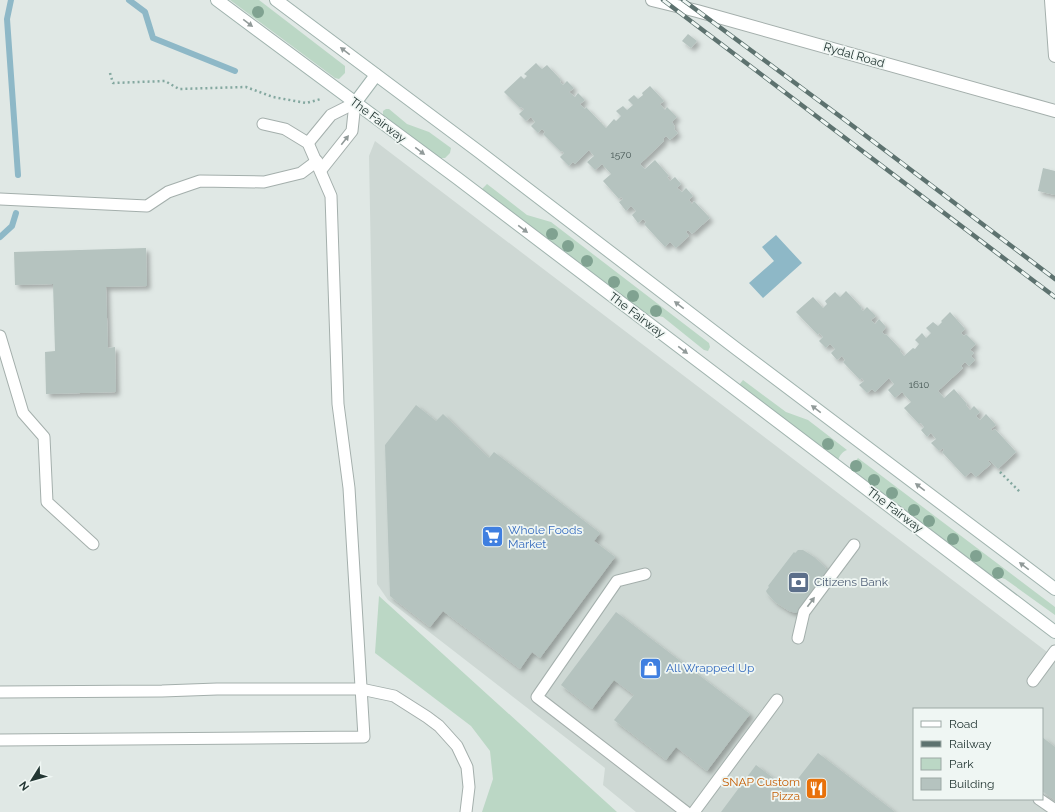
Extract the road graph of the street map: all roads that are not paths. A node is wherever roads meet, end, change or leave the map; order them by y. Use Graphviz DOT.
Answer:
graph roads {
  1 [pos="217,0"];
  2 [pos="276,0"];
  3 [pos="652,0"];
  4 [pos="1051,0"];
  5 [pos="1055,56"];
  6 [pos="376,75"];
  7 [pos="355,103"];
  8 [pos="1055,111"];
  9 [pos="262,124"];
  10 [pos="308,143"];
  11 [pos="319,166"];
  12 [pos="0,198"];
  13 [pos="0,336"];
  14 [pos="93,544"];
  15 [pos="854,545"];
  16 [pos="645,574"];
  17 [pos="1055,589"];
  18 [pos="1055,632"];
  19 [pos="798,638"];
  20 [pos="1055,650"];
  21 [pos="1033,681"];
  22 [pos="361,689"];
  23 [pos="0,692"];
  24 [pos="777,700"];
  25 [pos="0,740"];
  26 [pos="1040,800"];
  27 [pos="1055,810"];
  28 [pos="466,812"];
  29 [pos="686,812"];
  30 [pos="694,812"];
  1 -- 7 [label="main road, The Fairway, one-way"];
  6 -- 2 [label="main road, one-way"];
  3 -- 8 [label="main road, Rydal Road"];
  4 -- 5 [label="main road"];
  6 -- 7 [label="main road"];
  17 -- 6 [label="main road, one-way"];
  7 -- 10 [label="lane"];
  11 -- 7 [label="lane, one-way"];
  7 -- 18 [label="main road, The Fairway, one-way"];
  9 -- 10 [label="lane"];
  10 -- 11 [label="lane"];
  11 -- 12 [label="lane"];
  11 -- 22 [label="lane"];
  13 -- 14 [label="lane"];
  19 -- 15 [label="lane, one-way"];
  16 -- 29 [label="lane"];
  20 -- 21 [label="lane"];
  22 -- 23 [label="lane"];
  22 -- 25 [label="lane"];
  22 -- 28 [label="lane"];
  24 -- 30 [label="lane"];
  26 -- 27 [label="lane"];
}
